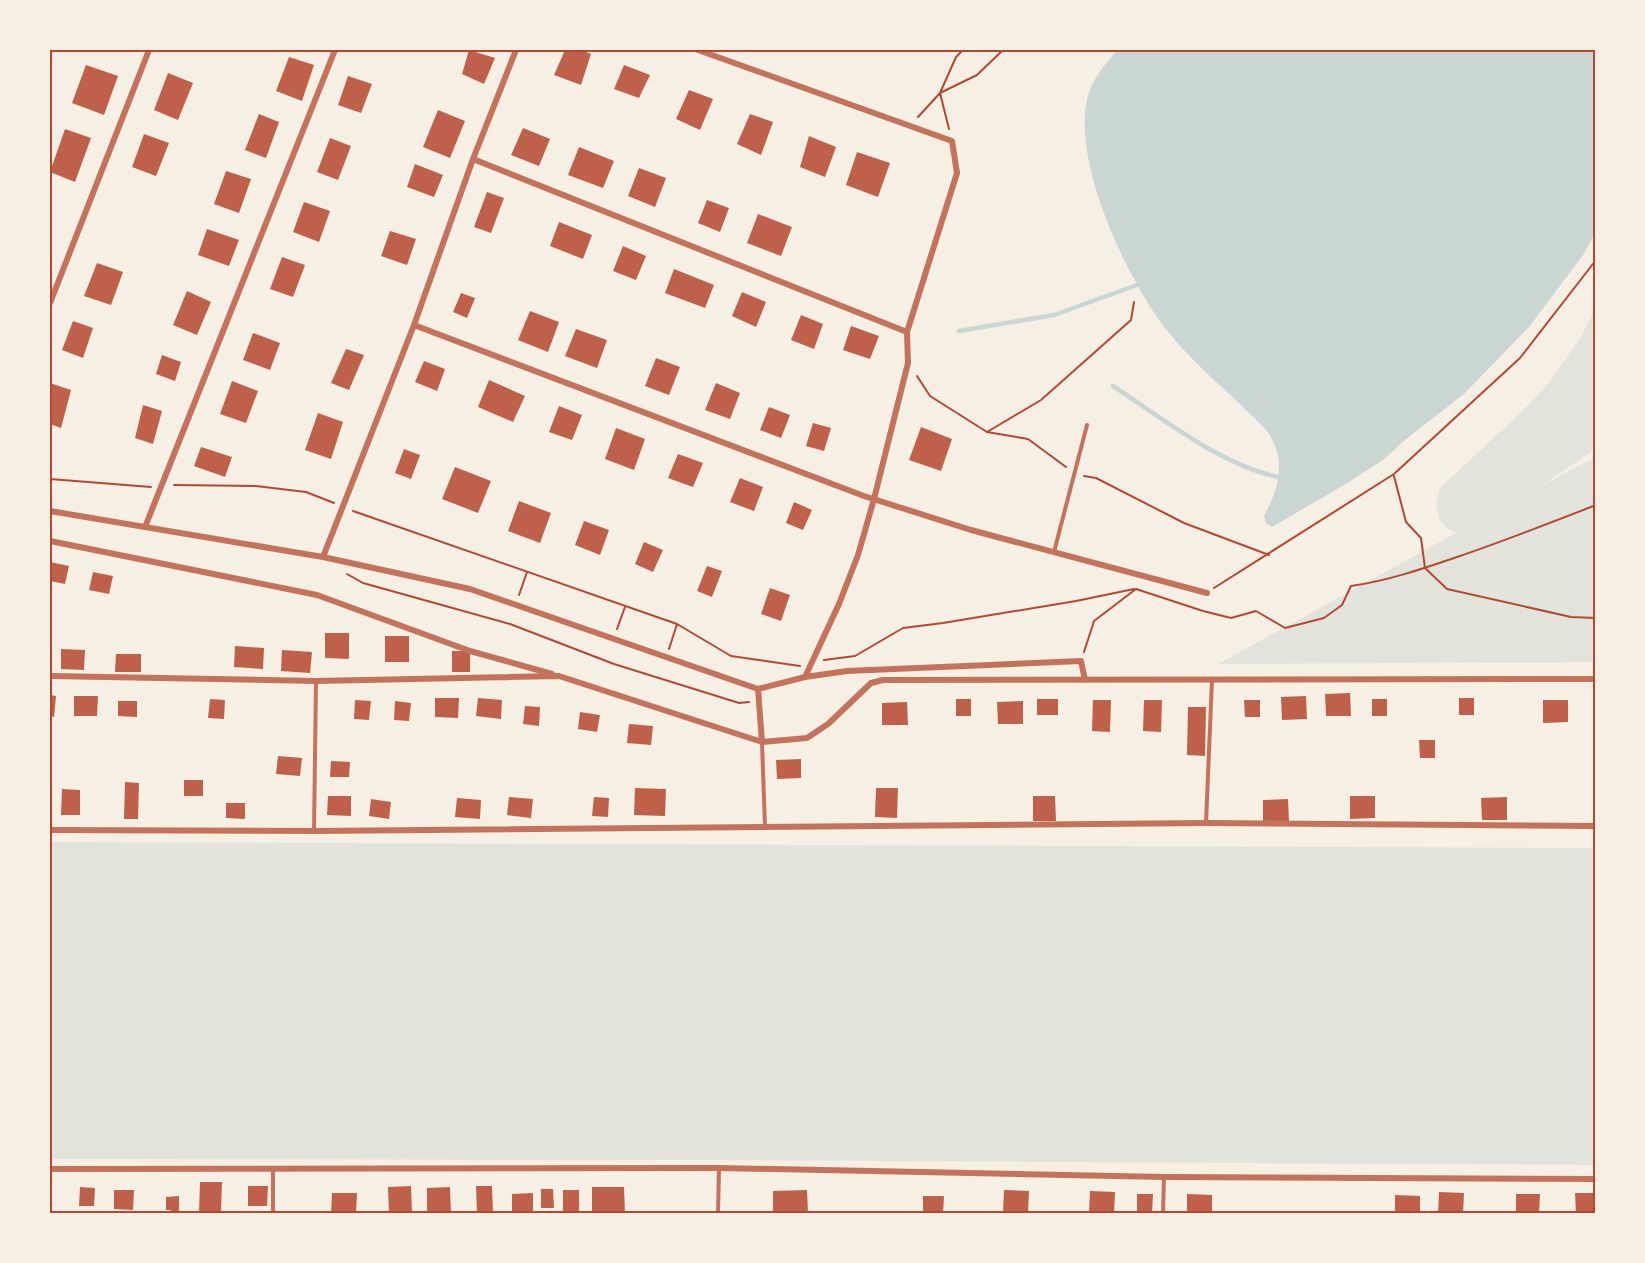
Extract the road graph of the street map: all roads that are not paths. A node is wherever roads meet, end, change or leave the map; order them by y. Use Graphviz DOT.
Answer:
graph roads {
  1 [pos="149,50"];
  2 [pos="335,50"];
  3 [pos="516,50"];
  4 [pos="698,50"];
  5 [pos="473,159"];
  6 [pos="50,303"];
  7 [pos="414,325"];
  8 [pos="907,332"];
  9 [pos="1087,425"];
  10 [pos="874,499"];
  11 [pos="50,511"];
  12 [pos="145,527"];
  13 [pos="50,542"];
  14 [pos="1054,552"];
  15 [pos="323,557"];
  16 [pos="1207,593"];
  17 [pos="50,676"];
  18 [pos="558,676"];
  19 [pos="805,678"];
  20 [pos="1596,679"];
  21 [pos="1084,680"];
  22 [pos="1212,680"];
  23 [pos="316,681"];
  24 [pos="758,689"];
  25 [pos="762,742"];
  26 [pos="1206,823"];
  27 [pos="1596,826"];
  28 [pos="765,827"];
  29 [pos="50,830"];
  30 [pos="314,831"];
  31 [pos="719,1168"];
  32 [pos="50,1169"];
  33 [pos="273,1169"];
  34 [pos="1164,1177"];
  35 [pos="1596,1179"];
  36 [pos="273,1214"];
  37 [pos="718,1214"];
  38 [pos="1163,1214"];
  1 -- 6 [label="street"];
  2 -- 12 [label="street"];
  3 -- 5 [label="street"];
  4 -- 8 [label="street"];
  5 -- 7 [label="street"];
  5 -- 8 [label="street"];
  7 -- 10 [label="street"];
  7 -- 15 [label="street"];
  8 -- 10 [label="street"];
  9 -- 14 [label="lane"];
  10 -- 14 [label="street"];
  10 -- 19 [label="street"];
  11 -- 12 [label="street"];
  12 -- 15 [label="street"];
  13 -- 18 [label="street"];
  14 -- 16 [label="street"];
  15 -- 24 [label="street"];
  17 -- 23 [label="street"];
  18 -- 23 [label="street"];
  18 -- 25 [label="street"];
  19 -- 21 [label="street"];
  19 -- 24 [label="street"];
  20 -- 22 [label="street"];
  21 -- 22 [label="street"];
  21 -- 25 [label="street"];
  22 -- 26 [label="lane"];
  23 -- 30 [label="lane"];
  24 -- 25 [label="street"];
  25 -- 28 [label="lane"];
  26 -- 27 [label="street"];
  26 -- 28 [label="street"];
  28 -- 30 [label="street"];
  29 -- 30 [label="street"];
  31 -- 33 [label="street"];
  31 -- 34 [label="street"];
  31 -- 37 [label="lane"];
  32 -- 33 [label="street"];
  33 -- 36 [label="lane"];
  34 -- 35 [label="street"];
  34 -- 38 [label="lane"];
}
